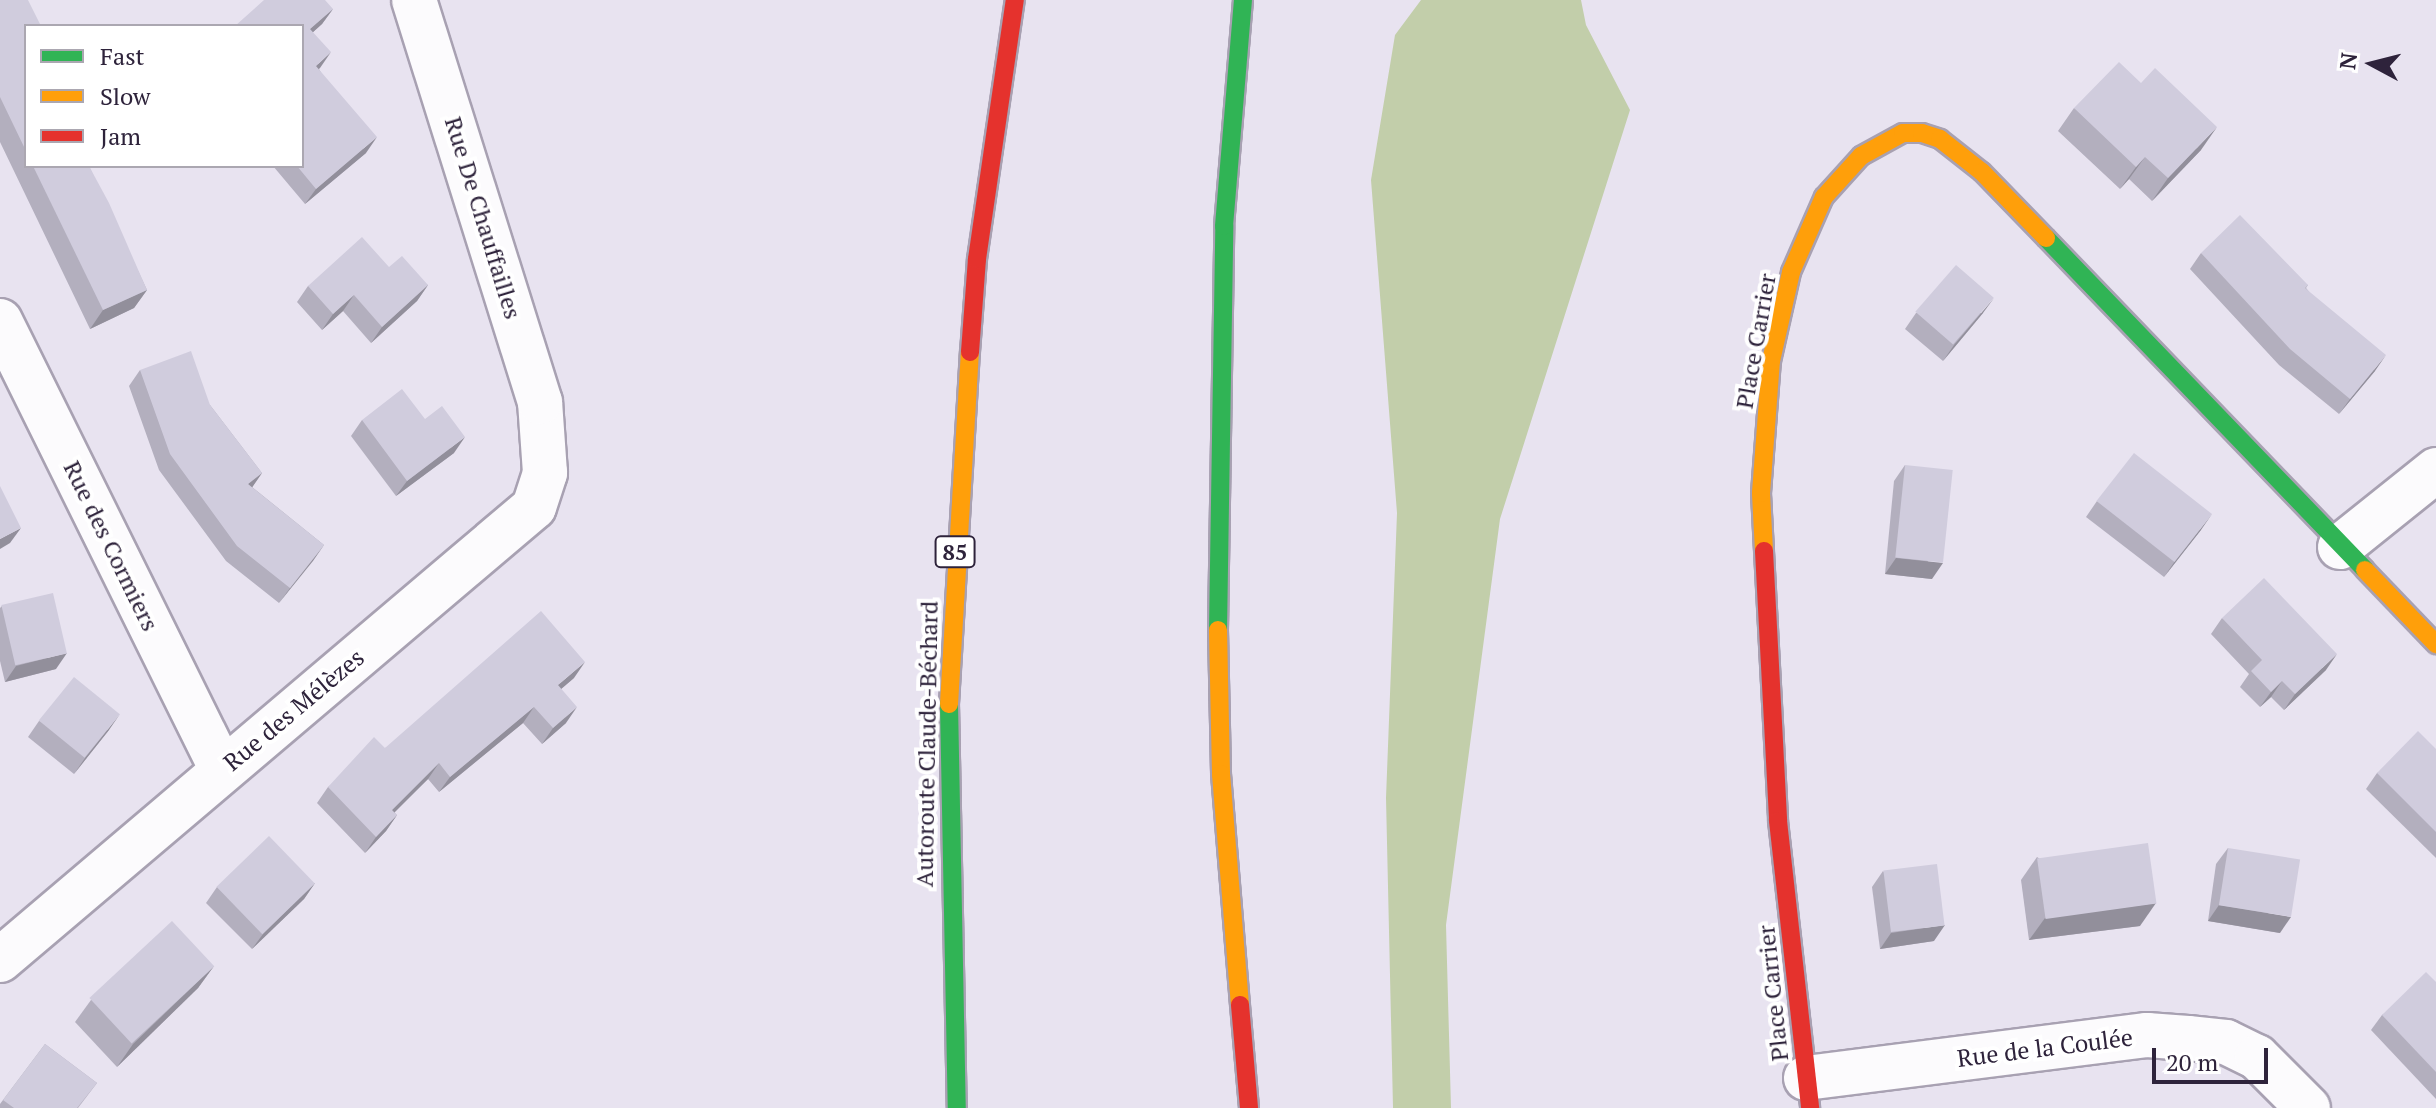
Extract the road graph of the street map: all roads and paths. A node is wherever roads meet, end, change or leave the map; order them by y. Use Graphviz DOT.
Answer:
graph roads {
  1 [pos="414,0"];
  2 [pos="994,0"];
  3 [pos="1015,0"];
  4 [pos="1243,0"];
  5 [pos="977,259"];
  6 [pos="0,321"];
  7 [pos="546,437"];
  8 [pos="2436,470"];
  9 [pos="2340,547"];
  10 [pos="2436,644"];
  11 [pos="222,770"];
  12 [pos="0,960"];
  13 [pos="1808,1093"];
  14 [pos="957,1108"];
  15 [pos="1249,1108"];
  16 [pos="2308,1108"];
  1 -- 7 [label="street, Rue De Chauffailles"];
  2 -- 5 [label="main road"];
  3 -- 5 [label="main road, Autoroute Claude-Béchard / 85"];
  4 -- 15 [label="main road"];
  5 -- 14 [label="main road, Autoroute Claude-Béchard / 85"];
  6 -- 11 [label="street, Rue des Cormiers"];
  7 -- 11 [label="street, Rue des Mélèzes"];
  8 -- 9 [label="street"];
  9 -- 10 [label="main road, Place Carrier"];
  9 -- 13 [label="main road, Place Carrier"];
  11 -- 12 [label="street, Rue des Mélèzes"];
  13 -- 16 [label="street, Rue de la Coulée"];
}
